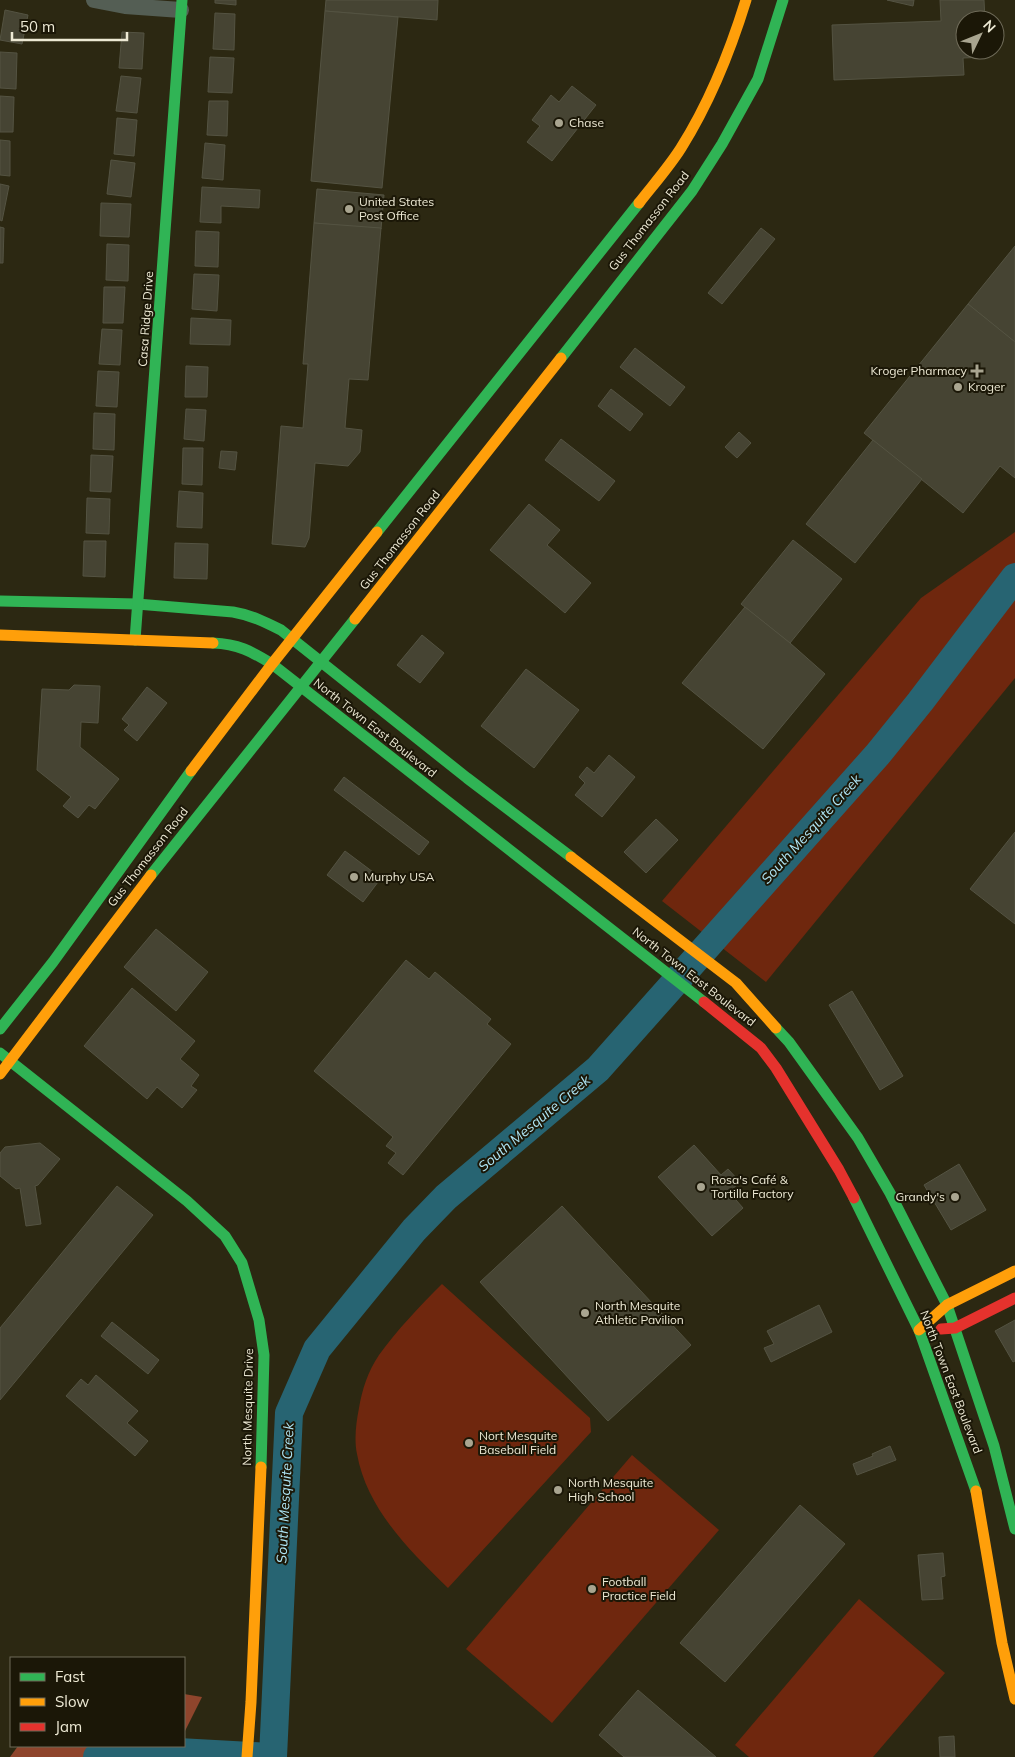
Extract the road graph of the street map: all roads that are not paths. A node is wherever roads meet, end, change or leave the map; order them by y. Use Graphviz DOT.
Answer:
graph roads {
  1 [pos="94,0"];
  2 [pos="746,0"];
  3 [pos="783,0"];
  4 [pos="182,5"];
  5 [pos="0,601"];
  6 [pos="137,604"];
  7 [pos="0,635"];
  8 [pos="292,639"];
  9 [pos="135,640"];
  10 [pos="322,662"];
  11 [pos="272,664"];
  12 [pos="301,687"];
  13 [pos="511,821"];
  14 [pos="490,836"];
  15 [pos="122,864"];
  16 [pos="138,877"];
  17 [pos="0,1029"];
  18 [pos="0,1052"];
  19 [pos="11,1061"];
  20 [pos="0,1074"];
  21 [pos="1015,1271"];
  22 [pos="1015,1298"];
  23 [pos="947,1305"];
  24 [pos="955,1328"];
  25 [pos="919,1330"];
  26 [pos="1015,1529"];
  27 [pos="1015,1698"];
  28 [pos="247,1757"];
  1 -- 4 [label="street"];
  2 -- 8 [label="main road, Gus Thomasson Road"];
  3 -- 10 [label="main road, Gus Thomasson Road"];
  4 -- 6 [label="main road, Casa Ridge Drive"];
  5 -- 6 [label="main road, North Town East Boulevard"];
  6 -- 8 [label="main road, North Town East Boulevard"];
  6 -- 9 [label="main road, Casa Ridge Drive"];
  7 -- 9 [label="main road, North Town East Boulevard"];
  8 -- 10 [label="main road, North Town East Boulevard"];
  8 -- 11 [label="main road, Gus Thomasson Road"];
  9 -- 11 [label="main road, North Town East Boulevard"];
  10 -- 12 [label="main road, Gus Thomasson Road"];
  10 -- 13 [label="main road, North Town East Boulevard"];
  11 -- 12 [label="main road, North Town East Boulevard"];
  11 -- 15 [label="main road, Gus Thomasson Road"];
  12 -- 14 [label="main road, North Town East Boulevard"];
  12 -- 16 [label="main road, Gus Thomasson Road"];
  13 -- 14 [label="main road"];
  13 -- 23 [label="main road, North Town East Boulevard"];
  14 -- 25 [label="main road, North Town East Boulevard"];
  15 -- 16 [label="main road"];
  15 -- 17 [label="main road, Gus Thomasson Road"];
  16 -- 19 [label="main road, Gus Thomasson Road"];
  18 -- 19 [label="main road, North Mesquite Drive"];
  19 -- 20 [label="main road, Gus Thomasson Road"];
  19 -- 28 [label="main road, North Mesquite Drive"];
  21 -- 23 [label="main road"];
  22 -- 24 [label="main road"];
  23 -- 24 [label="main road, North Town East Boulevard"];
  23 -- 25 [label="main road"];
  24 -- 25 [label="main road"];
  24 -- 26 [label="main road, North Town East Boulevard"];
  25 -- 27 [label="main road, North Town East Boulevard"];
}
